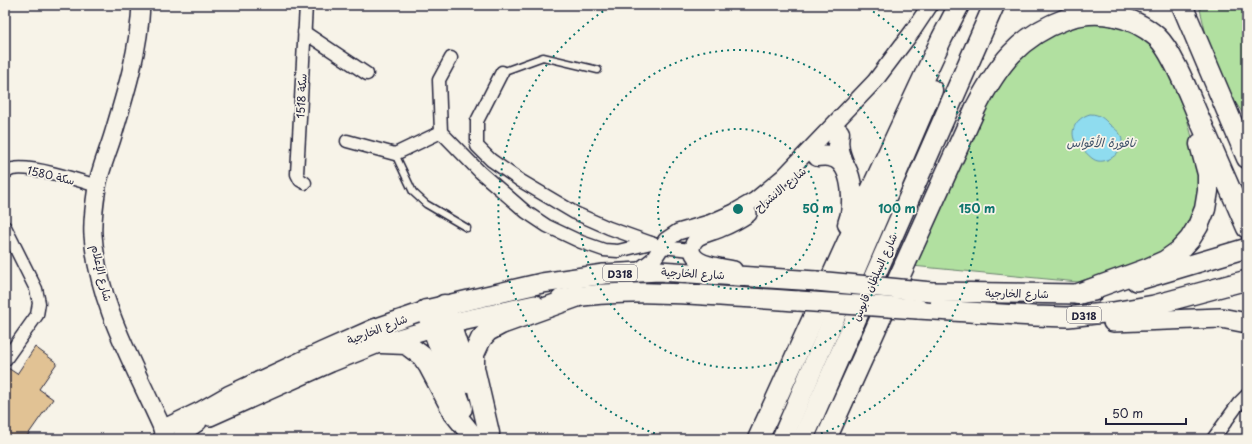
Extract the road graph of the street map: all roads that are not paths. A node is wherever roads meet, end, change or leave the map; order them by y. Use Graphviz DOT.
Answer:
graph roads {
  1 [pos="141,5"];
  2 [pos="306,5"];
  3 [pos="930,5"];
  4 [pos="959,5"];
  5 [pos="968,5"];
  6 [pos="994,5"];
  7 [pos="1182,5"];
  8 [pos="304,32"];
  9 [pos="451,58"];
  10 [pos="598,70"];
  11 [pos="502,72"];
  12 [pos="367,74"];
  13 [pos="875,81"];
  14 [pos="1184,82"];
  15 [pos="1217,88"];
  16 [pos="854,102"];
  17 [pos="441,132"];
  18 [pos="839,134"];
  19 [pos="347,141"];
  20 [pos="1247,141"];
  21 [pos="395,154"];
  22 [pos="818,156"];
  23 [pos="1247,158"];
  24 [pos="844,165"];
  25 [pos="5,173"];
  26 [pos="305,183"];
  27 [pos="97,186"];
  28 [pos="5,227"];
  29 [pos="467,228"];
  30 [pos="1247,228"];
  31 [pos="656,245"];
  32 [pos="1247,248"];
  33 [pos="692,250"];
  34 [pos="637,272"];
  35 [pos="791,279"];
  36 [pos="1247,280"];
  37 [pos="1078,294"];
  38 [pos="576,297"];
  39 [pos="818,308"];
  40 [pos="438,317"];
  41 [pos="1068,317"];
  42 [pos="1204,319"];
  43 [pos="1247,323"];
  44 [pos="1247,331"];
  45 [pos="381,343"];
  46 [pos="5,360"];
  47 [pos="1247,395"];
  48 [pos="150,405"];
  49 [pos="1247,407"];
  50 [pos="200,416"];
  51 [pos="1226,421"];
  52 [pos="169,436"];
  53 [pos="483,438"];
  54 [pos="758,439"];
  55 [pos="782,439"];
  56 [pos="803,439"];
  57 [pos="826,439"];
  58 [pos="1213,439"];
  1 -- 27 [label="main road, شارع الإعلام"];
  2 -- 8 [label="street, سكة 1518"];
  3 -- 13 [label="street, شارع الانشراح"];
  4 -- 39 [label="highway"];
  5 -- 55 [label="highway, شارع السلطان قابوس"];
  6 -- 56 [label="highway, شارع السلطان قابوس"];
  7 -- 15 [label="highway"];
  8 -- 12 [label="street"];
  8 -- 26 [label="street, سكة 1518"];
  9 -- 17 [label="street"];
  10 -- 11 [label="lane"];
  11 -- 31 [label="street"];
  13 -- 16 [label="street, شارع الانشراح"];
  13 -- 18 [label="street, شارع الانشراح"];
  14 -- 30 [label="highway"];
  14 -- 37 [label="highway"];
  14 -- 57 [label="highway"];
  15 -- 20 [label="highway"];
  15 -- 23 [label="highway"];
  16 -- 18 [label="street"];
  16 -- 31 [label="street, شارع الانشراح"];
  17 -- 21 [label="street"];
  17 -- 31 [label="street"];
  18 -- 22 [label="street, شارع الانشراح"];
  18 -- 24 [label="highway"];
  19 -- 21 [label="street"];
  21 -- 29 [label="lane"];
  22 -- 24 [label="highway"];
  22 -- 33 [label="street, شارع الانشراح"];
  24 -- 39 [label="highway"];
  25 -- 27 [label="street, سكة 1580"];
  27 -- 48 [label="main road, شارع الإعلام"];
  28 -- 46 [label="street"];
  31 -- 33 [label="street"];
  31 -- 34 [label="street, شارع الانشراح"];
  32 -- 37 [label="main road, شارع الخارجية / D318"];
  33 -- 35 [label="street"];
  34 -- 35 [label="main road, شارع الخارجية / D318"];
  34 -- 40 [label="main road, شارع الخارجية / D318"];
  35 -- 37 [label="main road, شارع الخارجية / D318, bridge"];
  36 -- 41 [label="main road, شارع الخارجية / D318"];
  38 -- 40 [label="main road, شارع الخارجية / D318"];
  38 -- 41 [label="main road, شارع الخارجية / D318, bridge"];
  38 -- 53 [label="highway"];
  39 -- 54 [label="highway"];
  40 -- 45 [label="main road, شارع الخارجية / D318"];
  40 -- 50 [label="main road, شارع الخارجية / D318"];
  40 -- 53 [label="highway"];
  41 -- 42 [label="main road"];
  42 -- 43 [label="main road"];
  42 -- 44 [label="street"];
  45 -- 50 [label="main road, شارع الخارجية / D318"];
  45 -- 53 [label="highway"];
  47 -- 51 [label="street"];
  48 -- 50 [label="main road"];
  48 -- 52 [label="main road, شارع الإعلام"];
  49 -- 51 [label="street"];
  50 -- 52 [label="main road, شارع الخارجية / D318"];
  51 -- 58 [label="street"];
}
